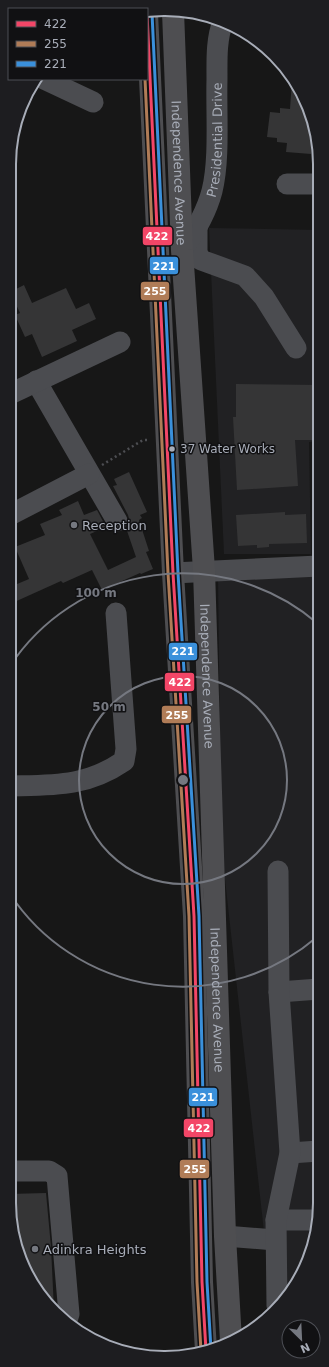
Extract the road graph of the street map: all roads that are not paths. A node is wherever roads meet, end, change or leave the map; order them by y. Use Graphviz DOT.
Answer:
graph roads {
  1 [pos="173,16"];
  2 [pos="221,27"];
  3 [pos="148,34"];
  4 [pos="46,80"];
  5 [pos="93,102"];
  6 [pos="287,184"];
  7 [pos="313,184"];
  8 [pos="197,229"];
  9 [pos="182,250"];
  10 [pos="120,342"];
  11 [pos="296,348"];
  12 [pos="36,381"];
  13 [pos="16,391"];
  14 [pos="89,474"];
  15 [pos="16,512"];
  16 [pos="117,520"];
  17 [pos="313,566"];
  18 [pos="204,570"];
  19 [pos="173,572"];
  20 [pos="116,613"];
  21 [pos="16,786"];
  22 [pos="278,871"];
  23 [pos="313,989"];
  24 [pos="279,992"];
  25 [pos="313,1151"];
  26 [pos="290,1153"];
  27 [pos="16,1172"];
  28 [pos="276,1220"];
  29 [pos="312,1220"];
  30 [pos="225,1236"];
  31 [pos="275,1240"];
  32 [pos="282,1293"];
  33 [pos="69,1315"];
  34 [pos="231,1336"];
  35 [pos="206,1345"];
  1 -- 9 [label="highway, Independence Avenue"];
  2 -- 8 [label="street, Presidential Drive"];
  3 -- 19 [label="highway, Independence Avenue"];
  4 -- 5 [label="street"];
  6 -- 7 [label="street"];
  8 -- 9 [label="street, Presidential Drive"];
  8 -- 11 [label="street"];
  9 -- 18 [label="highway, Independence Avenue"];
  10 -- 12 [label="street"];
  12 -- 13 [label="street"];
  12 -- 14 [label="street"];
  14 -- 15 [label="street"];
  14 -- 16 [label="street"];
  17 -- 18 [label="street"];
  18 -- 19 [label="street"];
  18 -- 30 [label="highway, Independence Avenue"];
  19 -- 35 [label="highway, Independence Avenue"];
  20 -- 21 [label="street"];
  22 -- 24 [label="street"];
  23 -- 24 [label="street"];
  24 -- 26 [label="street"];
  25 -- 26 [label="street"];
  26 -- 28 [label="street"];
  27 -- 33 [label="street"];
  28 -- 29 [label="street"];
  28 -- 31 [label="street"];
  30 -- 31 [label="street"];
  30 -- 34 [label="highway, Independence Avenue"];
  31 -- 32 [label="street"];
}
